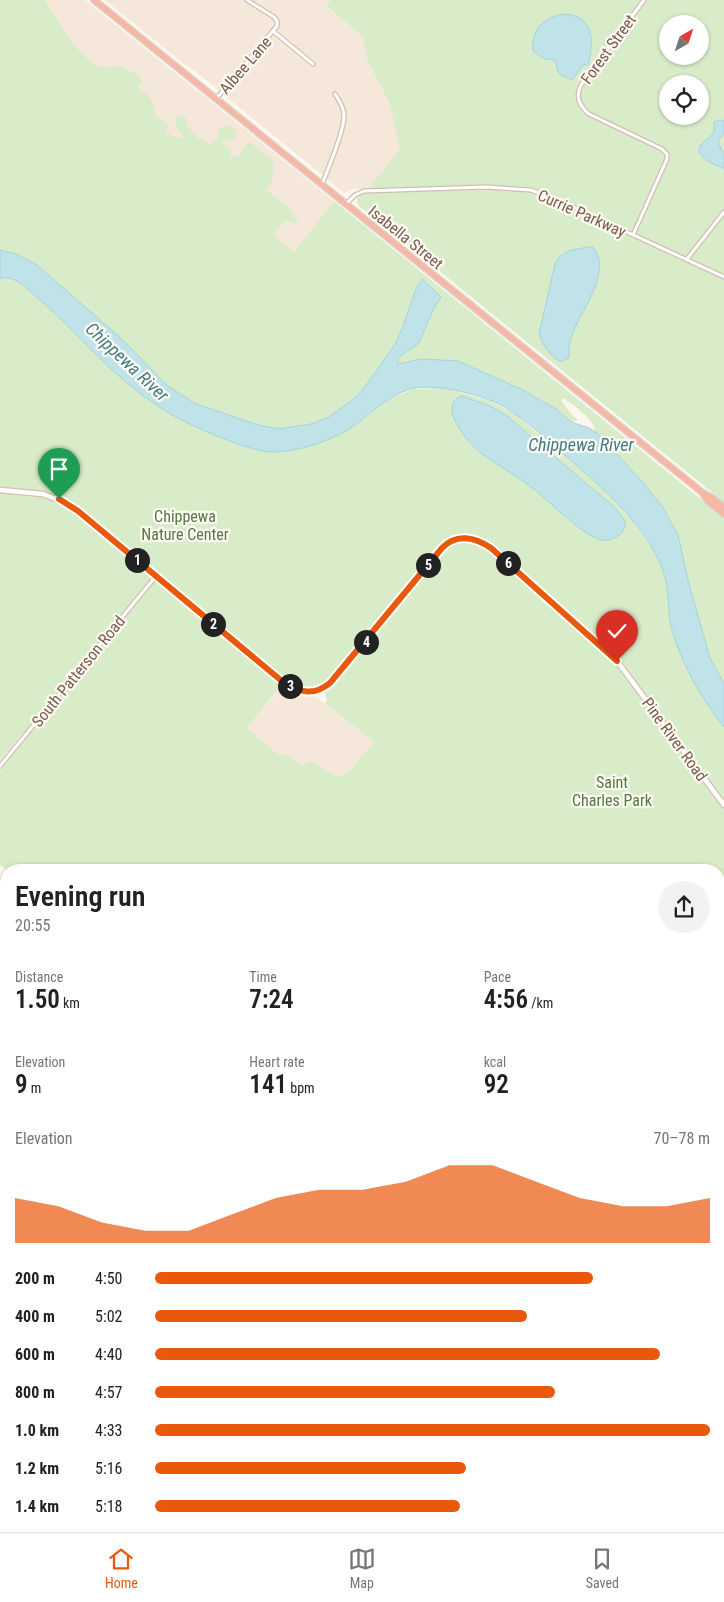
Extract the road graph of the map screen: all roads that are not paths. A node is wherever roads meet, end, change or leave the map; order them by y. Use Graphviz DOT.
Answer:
graph roads {
  1 [pos="94,0"];
  2 [pos="247,0"];
  3 [pos="644,0"];
  4 [pos="274,31"];
  5 [pos="313,64"];
  6 [pos="334,94"];
  7 [pos="216,99"];
  8 [pos="322,184"];
  9 [pos="346,204"];
  10 [pos="724,212"];
  11 [pos="633,236"];
  12 [pos="686,259"];
  13 [pos="724,277"];
  14 [pos="0,490"];
  15 [pos="703,493"];
  16 [pos="724,507"];
  17 [pos="724,514"];
  18 [pos="156,576"];
  19 [pos="0,766"];
  20 [pos="724,805"];
  1 -- 7 [label="highway, Isabella Street"];
  2 -- 4 [label="street"];
  3 -- 11 [label="street, Forest Street"];
  4 -- 5 [label="street"];
  4 -- 7 [label="street, Albee Lane"];
  6 -- 8 [label="street"];
  7 -- 8 [label="highway, Isabella Street"];
  8 -- 9 [label="highway, Isabella Street"];
  9 -- 11 [label="street, Currie Parkway"];
  9 -- 15 [label="highway, Isabella Street"];
  10 -- 12 [label="street"];
  11 -- 12 [label="street, Currie Parkway"];
  12 -- 13 [label="street, Currie Parkway"];
  14 -- 18 [label="street"];
  15 -- 16 [label="highway, Isabella Street"];
  15 -- 17 [label="highway, Isabella Street"];
  18 -- 19 [label="street, South Patterson Road"];
  18 -- 20 [label="street, Pine River Road"];
}
